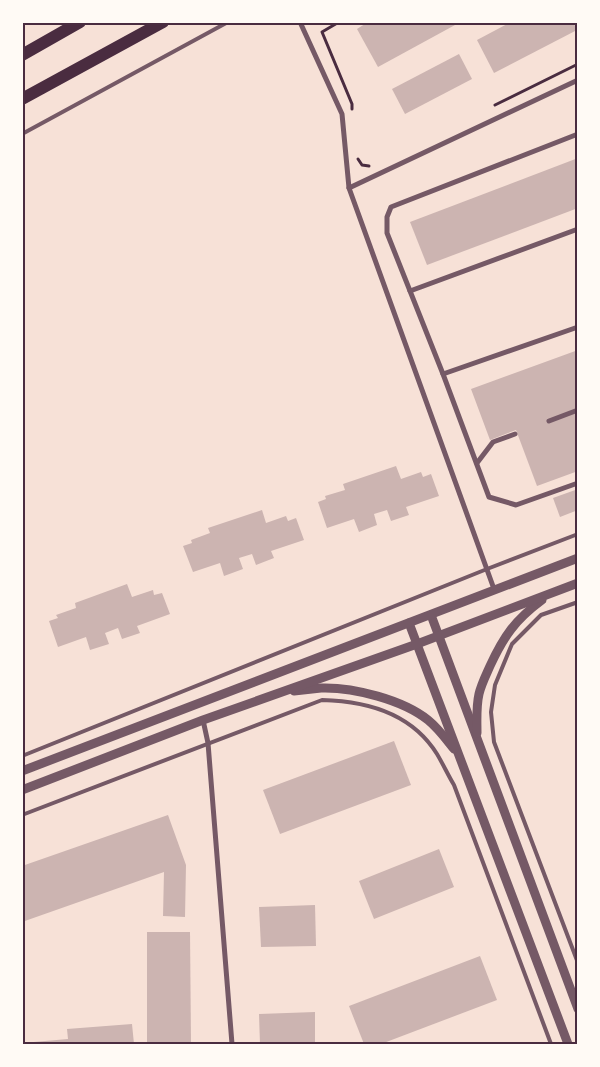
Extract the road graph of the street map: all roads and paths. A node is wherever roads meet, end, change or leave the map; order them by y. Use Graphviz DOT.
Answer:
graph roads {
  1 [pos="80,22"];
  2 [pos="163,22"];
  3 [pos="228,22"];
  4 [pos="300,22"];
  5 [pos="22,54"];
  6 [pos="578,80"];
  7 [pos="22,99"];
  8 [pos="22,134"];
  9 [pos="578,134"];
  10 [pos="348,188"];
  11 [pos="578,229"];
  12 [pos="410,292"];
  13 [pos="578,327"];
  14 [pos="443,374"];
  15 [pos="578,410"];
  16 [pos="549,421"];
  17 [pos="515,434"];
  18 [pos="476,463"];
  19 [pos="578,483"];
  20 [pos="578,534"];
  21 [pos="578,558"];
  22 [pos="486,569"];
  23 [pos="578,583"];
  24 [pos="494,589"];
  25 [pos="552,593"];
  26 [pos="578,602"];
  27 [pos="431,615"];
  28 [pos="409,623"];
  29 [pos="438,636"];
  30 [pos="417,644"];
  31 [pos="282,692"];
  32 [pos="203,720"];
  33 [pos="477,741"];
  34 [pos="208,742"];
  35 [pos="459,754"];
  36 [pos="22,756"];
  37 [pos="22,771"];
  38 [pos="22,790"];
  39 [pos="22,814"];
  40 [pos="578,963"];
  41 [pos="578,1009"];
  42 [pos="232,1044"];
  43 [pos="551,1044"];
  44 [pos="568,1044"];
  1 -- 5 [label="main road"];
  2 -- 7 [label="main road"];
  3 -- 8 [label="lane"];
  4 -- 10 [label="street"];
  6 -- 10 [label="street"];
  9 -- 12 [label="street"];
  10 -- 22 [label="street"];
  11 -- 12 [label="street"];
  12 -- 14 [label="street"];
  13 -- 14 [label="street"];
  14 -- 18 [label="street"];
  15 -- 16 [label="street"];
  17 -- 18 [label="street"];
  18 -- 19 [label="street"];
  20 -- 22 [label="lane"];
  21 -- 24 [label="street"];
  22 -- 24 [label="street"];
  22 -- 36 [label="lane"];
  23 -- 25 [label="street"];
  24 -- 27 [label="street"];
  25 -- 29 [label="street"];
  25 -- 33 [label="street"];
  26 -- 40 [label="lane"];
  27 -- 28 [label="street"];
  27 -- 29 [label="street"];
  28 -- 30 [label="street"];
  28 -- 37 [label="street"];
  29 -- 30 [label="street"];
  29 -- 33 [label="street"];
  30 -- 31 [label="street"];
  30 -- 35 [label="street"];
  31 -- 32 [label="street"];
  31 -- 35 [label="street"];
  32 -- 34 [label="street"];
  32 -- 38 [label="street"];
  33 -- 41 [label="street"];
  34 -- 39 [label="lane"];
  34 -- 42 [label="street"];
  34 -- 43 [label="lane"];
  35 -- 44 [label="street"];
}
